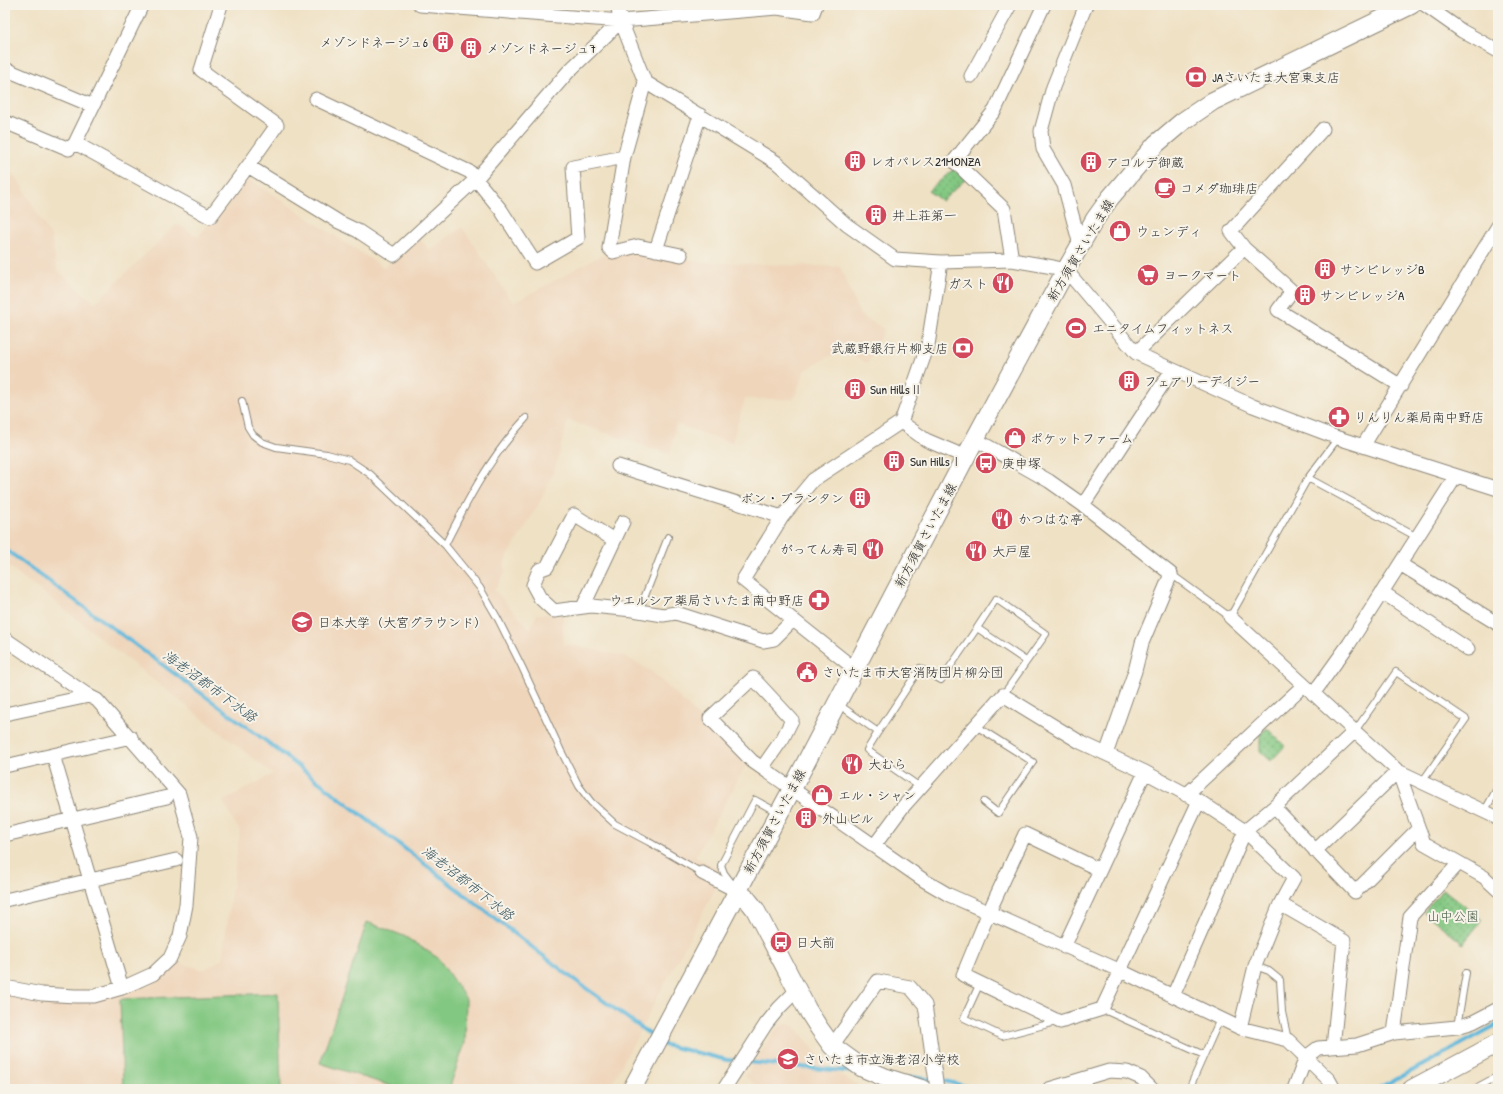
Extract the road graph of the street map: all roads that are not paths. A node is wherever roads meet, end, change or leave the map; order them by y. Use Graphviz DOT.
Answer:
graph roads {
  1 [pos="142,5"];
  2 [pos="221,5"];
  3 [pos="420,5"];
  4 [pos="617,5"];
  5 [pos="816,5"];
  6 [pos="1010,5"];
  7 [pos="1044,5"];
  8 [pos="1086,5"];
  9 [pos="1411,5"];
  10 [pos="1425,5"];
  11 [pos="458,6"];
  12 [pos="621,21"];
  13 [pos="1498,51"];
  14 [pos="5,69"];
  15 [pos="971,76"];
  16 [pos="645,82"];
  17 [pos="316,99"];
  18 [pos="93,106"];
  19 [pos="700,115"];
  20 [pos="5,122"];
  21 [pos="1324,129"];
  22 [pos="75,143"];
  23 [pos="624,157"];
  24 [pos="248,166"];
  25 [pos="476,179"];
  26 [pos="1498,226"];
  27 [pos="1080,245"];
  28 [pos="1244,248"];
  29 [pos="656,250"];
  30 [pos="681,255"];
  31 [pos="1012,260"];
  32 [pos="941,262"];
  33 [pos="1066,270"];
  34 [pos="1136,353"];
  35 [pos="1172,370"];
  36 [pos="1401,386"];
  37 [pos="242,401"];
  38 [pos="526,418"];
  39 [pos="901,422"];
  40 [pos="1338,438"];
  41 [pos="975,439"];
  42 [pos="1363,446"];
  43 [pos="966,457"];
  44 [pos="618,466"];
  45 [pos="1456,476"];
  46 [pos="1308,478"];
  47 [pos="1498,489"];
  48 [pos="1083,505"];
  49 [pos="782,517"];
  50 [pos="623,522"];
  51 [pos="668,537"];
  52 [pos="1417,537"];
  53 [pos="614,540"];
  54 [pos="446,545"];
  55 [pos="1400,564"];
  56 [pos="1171,574"];
  57 [pos="1382,592"];
  58 [pos="582,607"];
  59 [pos="639,611"];
  60 [pos="1230,617"];
  61 [pos="793,620"];
  62 [pos="1498,624"];
  63 [pos="977,628"];
  64 [pos="5,639"];
  65 [pos="1468,649"];
  66 [pos="1026,661"];
  67 [pos="855,669"];
  68 [pos="1308,690"];
  69 [pos="1003,695"];
  70 [pos="89,696"];
  71 [pos="837,703"];
  72 [pos="5,714"];
  73 [pos="976,726"];
  74 [pos="1355,731"];
  75 [pos="878,732"];
  76 [pos="131,738"];
  77 [pos="1106,754"];
  78 [pos="53,755"];
  79 [pos="5,766"];
  80 [pos="762,768"];
  81 [pos="1398,771"];
  82 [pos="1145,772"];
  83 [pos="1422,782"];
  84 [pos="920,787"];
  85 [pos="1498,787"];
  86 [pos="792,789"];
  87 [pos="1186,795"];
  88 [pos="167,797"];
  89 [pos="984,802"];
  90 [pos="1199,802"];
  91 [pos="1274,807"];
  92 [pos="779,812"];
  93 [pos="1484,812"];
  94 [pos="1498,818"];
  95 [pos="72,820"];
  96 [pos="1418,829"];
  97 [pos="1245,831"];
  98 [pos="5,835"];
  99 [pos="874,846"];
  100 [pos="1315,851"];
  101 [pos="176,860"];
  102 [pos="1459,863"];
  103 [pos="1100,870"];
  104 [pos="702,873"];
  105 [pos="90,880"];
  106 [pos="1498,890"];
  107 [pos="737,891"];
  108 [pos="5,900"];
  109 [pos="1280,904"];
  110 [pos="989,912"];
  111 [pos="1064,946"];
  112 [pos="1255,966"];
  113 [pos="1120,971"];
  114 [pos="1466,973"];
  115 [pos="980,983"];
  116 [pos="5,987"];
  117 [pos="122,988"];
  118 [pos="797,990"];
  119 [pos="1173,996"];
  120 [pos="1102,1009"];
  121 [pos="1498,1009"];
  122 [pos="1220,1019"];
  123 [pos="1060,1022"];
  124 [pos="1457,1027"];
  125 [pos="1240,1028"];
  126 [pos="1394,1033"];
  127 [pos="1288,1040"];
  128 [pos="1498,1043"];
  129 [pos="832,1046"];
  130 [pos="1333,1047"];
  131 [pos="1204,1055"];
  132 [pos="1306,1057"];
  133 [pos="1498,1076"];
  134 [pos="632,1089"];
  135 [pos="724,1089"];
  136 [pos="922,1089"];
  137 [pos="937,1089"];
  138 [pos="1049,1089"];
  139 [pos="1152,1089"];
  140 [pos="1189,1089"];
  141 [pos="1294,1089"];
  142 [pos="1334,1089"];
  143 [pos="1412,1089"];
  144 [pos="1474,1089"];
  1 -- 18 [label="street"];
  2 -- 24 [label="street"];
  3 -- 11 [label="street"];
  4 -- 12 [label="street"];
  5 -- 12 [label="street"];
  6 -- 15 [label="street"];
  7 -- 31 [label="street"];
  8 -- 27 [label="street"];
  9 -- 27 [label="main road, 新方須賀さいたま線"];
  10 -- 13 [label="street"];
  11 -- 12 [label="street"];
  12 -- 16 [label="street"];
  12 -- 25 [label="street"];
  14 -- 18 [label="street"];
  16 -- 19 [label="street"];
  16 -- 23 [label="street"];
  17 -- 25 [label="street"];
  18 -- 22 [label="street"];
  19 -- 29 [label="street"];
  19 -- 32 [label="street"];
  20 -- 22 [label="street"];
  21 -- 28 [label="street"];
  22 -- 24 [label="street"];
  23 -- 25 [label="street"];
  23 -- 29 [label="street"];
  24 -- 25 [label="street"];
  26 -- 36 [label="street"];
  27 -- 33 [label="main road, 新方須賀さいたま線"];
  28 -- 34 [label="street"];
  28 -- 36 [label="street"];
  29 -- 30 [label="street"];
  31 -- 32 [label="street"];
  31 -- 33 [label="street"];
  32 -- 39 [label="street"];
  33 -- 34 [label="street"];
  33 -- 41 [label="main road, 新方須賀さいたま線"];
  34 -- 35 [label="street"];
  35 -- 40 [label="street"];
  35 -- 48 [label="street"];
  36 -- 42 [label="street"];
  37 -- 54 [label="lane"];
  38 -- 54 [label="lane"];
  39 -- 43 [label="street"];
  39 -- 49 [label="street"];
  40 -- 42 [label="street"];
  40 -- 46 [label="lane"];
  41 -- 43 [label="main road, 新方須賀さいたま線"];
  41 -- 48 [label="street"];
  42 -- 45 [label="street"];
  43 -- 67 [label="main road, 新方須賀さいたま線"];
  44 -- 49 [label="street"];
  45 -- 47 [label="street"];
  45 -- 52 [label="street"];
  46 -- 52 [label="lane"];
  46 -- 60 [label="lane"];
  48 -- 56 [label="street"];
  49 -- 61 [label="street"];
  50 -- 53 [label="street"];
  51 -- 59 [label="lane"];
  52 -- 55 [label="street"];
  53 -- 58 [label="street"];
  53 -- 58 [label="street"];
  54 -- 104 [label="lane"];
  55 -- 57 [label="street"];
  55 -- 62 [label="street"];
  56 -- 60 [label="lane"];
  56 -- 77 [label="street"];
  57 -- 65 [label="street"];
  57 -- 68 [label="street"];
  58 -- 59 [label="street"];
  59 -- 61 [label="street"];
  60 -- 68 [label="street"];
  61 -- 67 [label="street"];
  63 -- 66 [label="lane"];
  63 -- 66 [label="lane"];
  63 -- 75 [label="lane"];
  64 -- 70 [label="street"];
  66 -- 69 [label="lane"];
  67 -- 71 [label="main road, 新方須賀さいたま線"];
  68 -- 74 [label="street"];
  68 -- 87 [label="street"];
  69 -- 73 [label="street"];
  69 -- 77 [label="street"];
  70 -- 72 [label="street"];
  70 -- 76 [label="street"];
  71 -- 75 [label="lane"];
  71 -- 86 [label="main road, 新方須賀さいたま線"];
  73 -- 84 [label="street"];
  73 -- 89 [label="lane"];
  74 -- 81 [label="street"];
  74 -- 83 [label="lane"];
  74 -- 91 [label="street"];
  75 -- 84 [label="lane"];
  76 -- 78 [label="street"];
  76 -- 117 [label="street"];
  77 -- 82 [label="street"];
  78 -- 79 [label="street"];
  78 -- 95 [label="street"];
  80 -- 80 [label="street"];
  80 -- 86 [label="street"];
  81 -- 83 [label="street"];
  81 -- 96 [label="street"];
  81 -- 100 [label="street"];
  82 -- 87 [label="street"];
  82 -- 103 [label="street"];
  83 -- 93 [label="street"];
  84 -- 99 [label="street"];
  85 -- 93 [label="lane"];
  86 -- 92 [label="main road, 新方須賀さいたま線"];
  86 -- 99 [label="street"];
  87 -- 90 [label="street"];
  88 -- 95 [label="street"];
  90 -- 97 [label="street"];
  90 -- 113 [label="street"];
  91 -- 97 [label="street"];
  91 -- 100 [label="street"];
  92 -- 107 [label="main road, 新方須賀さいたま線"];
  92 -- 107 [label="lane"];
  93 -- 94 [label="street"];
  95 -- 98 [label="street"];
  95 -- 105 [label="street"];
  96 -- 100 [label="street"];
  96 -- 102 [label="street"];
  97 -- 109 [label="street"];
  97 -- 119 [label="street"];
  99 -- 110 [label="street"];
  101 -- 105 [label="street"];
  102 -- 106 [label="street"];
  102 -- 126 [label="street"];
  103 -- 110 [label="street"];
  103 -- 111 [label="street"];
  104 -- 107 [label="street"];
  105 -- 108 [label="street"];
  105 -- 117 [label="street"];
  107 -- 118 [label="main road"];
  107 -- 134 [label="main road, 新方須賀さいたま線"];
  109 -- 112 [label="street"];
  109 -- 130 [label="street"];
  110 -- 111 [label="street"];
  110 -- 115 [label="street"];
  111 -- 113 [label="street"];
  112 -- 125 [label="street"];
  112 -- 127 [label="lane"];
  113 -- 119 [label="street"];
  113 -- 120 [label="street"];
  114 -- 124 [label="lane"];
  115 -- 123 [label="street"];
  115 -- 123 [label="lane"];
  116 -- 117 [label="street"];
  118 -- 129 [label="main road"];
  118 -- 135 [label="street"];
  119 -- 122 [label="street"];
  120 -- 123 [label="street"];
  120 -- 131 [label="lane"];
  121 -- 124 [label="street"];
  122 -- 125 [label="street"];
  122 -- 131 [label="lane"];
  124 -- 126 [label="street"];
  125 -- 127 [label="street"];
  126 -- 130 [label="street"];
  127 -- 132 [label="street"];
  128 -- 143 [label="main road"];
  129 -- 136 [label="main road"];
  129 -- 137 [label="street"];
  130 -- 132 [label="street"];
  131 -- 140 [label="lane"];
  132 -- 141 [label="street"];
  132 -- 142 [label="street"];
  133 -- 144 [label="lane"];
  138 -- 139 [label="street"];
}
